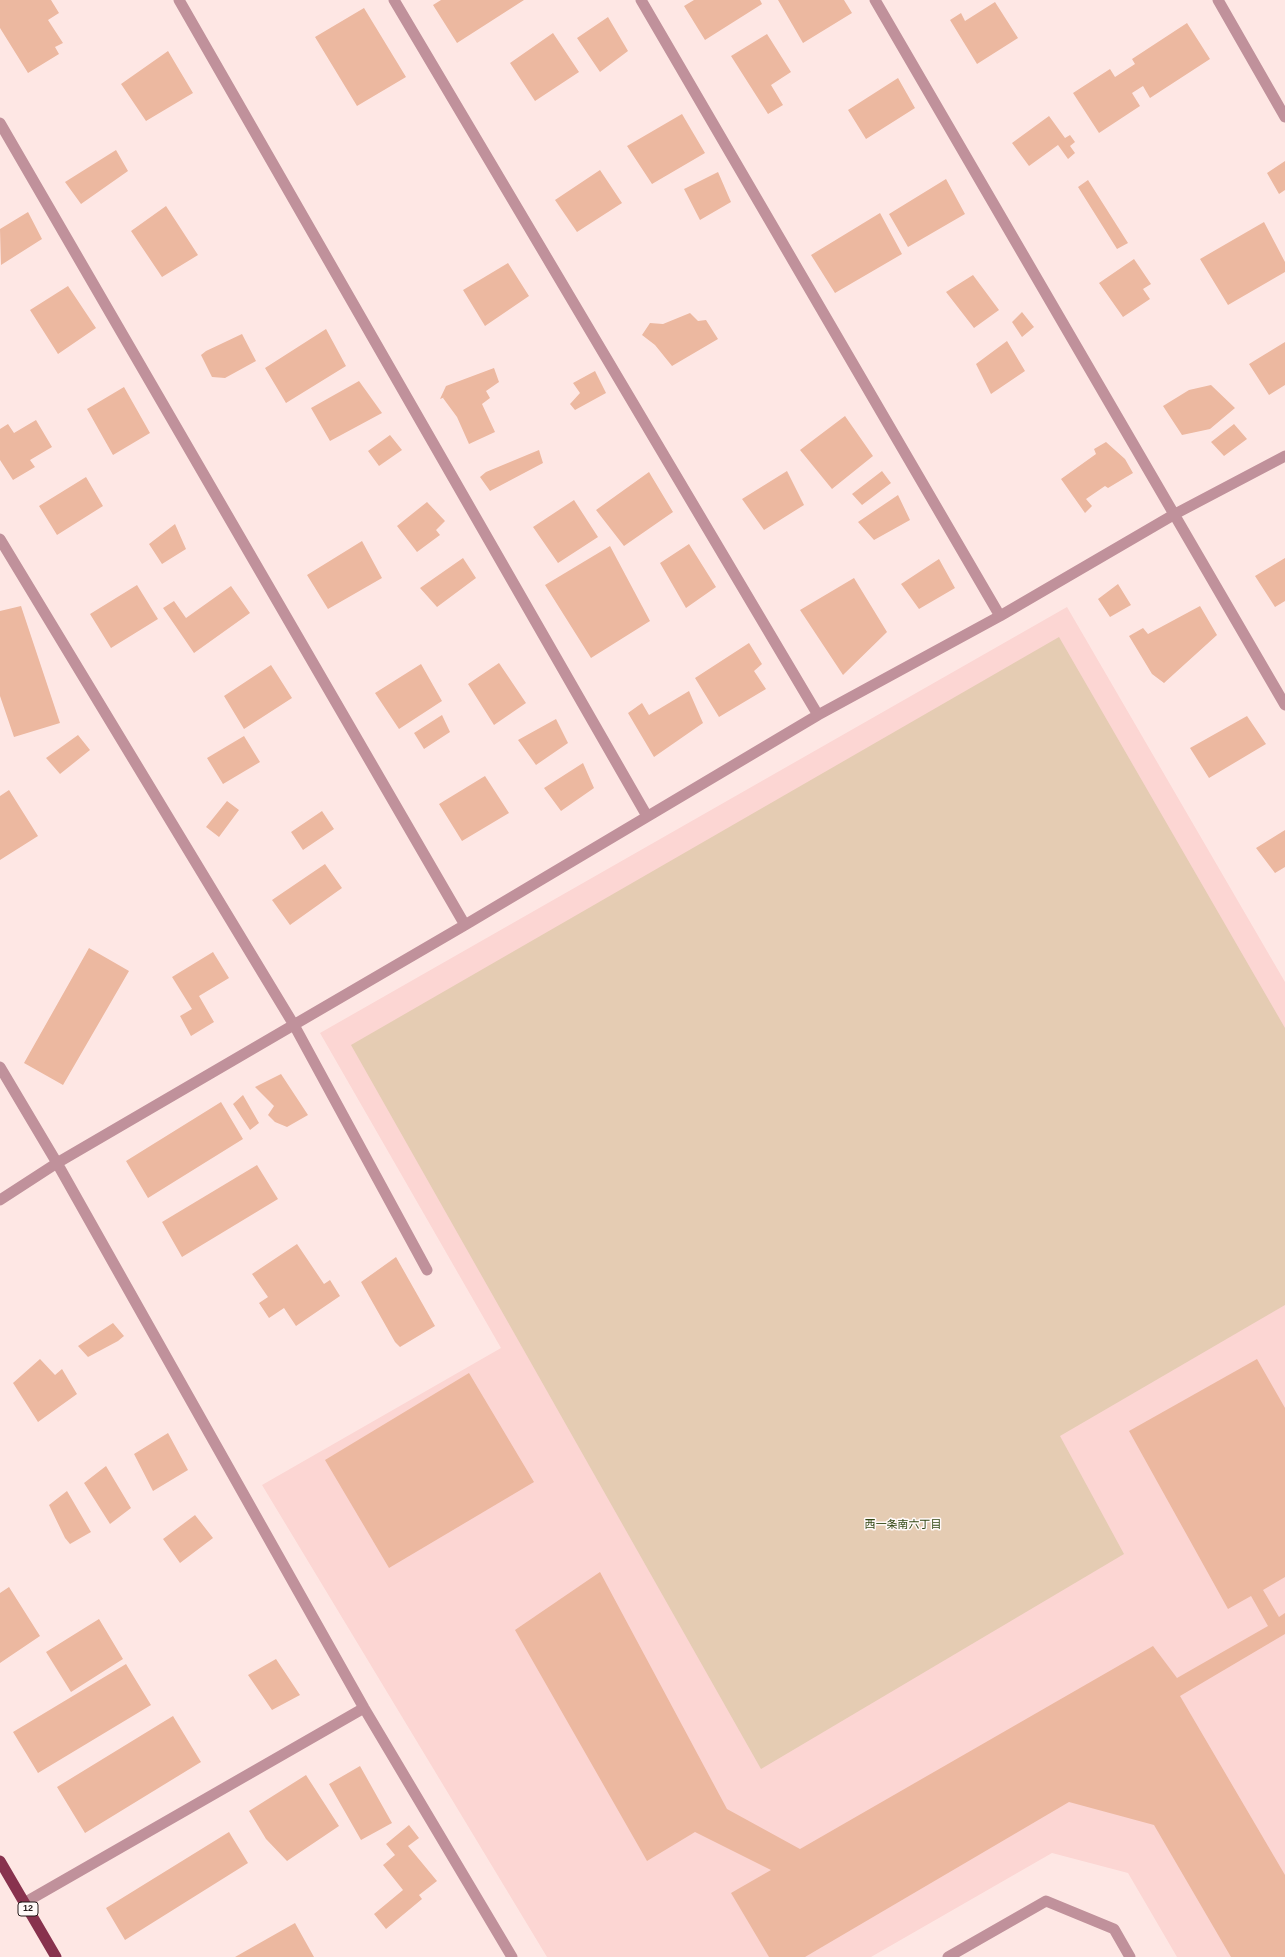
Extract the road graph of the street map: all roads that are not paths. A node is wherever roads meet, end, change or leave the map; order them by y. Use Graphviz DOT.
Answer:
graph roads {
  1 [pos="179,0"];
  2 [pos="394,0"];
  3 [pos="641,0"];
  4 [pos="875,0"];
  5 [pos="1218,0"];
  6 [pos="1285,117"];
  7 [pos="0,123"];
  8 [pos="1285,456"];
  9 [pos="1175,514"];
  10 [pos="0,539"];
  11 [pos="1000,616"];
  12 [pos="1285,705"];
  13 [pos="818,715"];
  14 [pos="647,816"];
  15 [pos="465,925"];
  16 [pos="294,1025"];
  17 [pos="0,1068"];
  18 [pos="57,1163"];
  19 [pos="0,1200"];
  20 [pos="427,1270"];
  21 [pos="364,1708"];
  22 [pos="0,1861"];
  23 [pos="24,1903"];
  24 [pos="56,1957"];
  25 [pos="512,1957"];
  26 [pos="948,1957"];
  27 [pos="1130,1957"];
  1 -- 14 [label="street"];
  2 -- 13 [label="street"];
  3 -- 11 [label="street"];
  4 -- 9 [label="street"];
  5 -- 6 [label="street"];
  7 -- 15 [label="street"];
  8 -- 9 [label="street"];
  9 -- 11 [label="street"];
  9 -- 12 [label="street"];
  10 -- 16 [label="street"];
  11 -- 13 [label="street"];
  13 -- 14 [label="street"];
  14 -- 15 [label="street"];
  15 -- 16 [label="street"];
  16 -- 18 [label="street"];
  16 -- 20 [label="street"];
  17 -- 18 [label="street"];
  18 -- 19 [label="street"];
  18 -- 21 [label="street"];
  21 -- 23 [label="street"];
  21 -- 25 [label="street"];
  22 -- 23 [label="highway, 12"];
  23 -- 24 [label="highway, 12"];
  26 -- 27 [label="street"];
}
